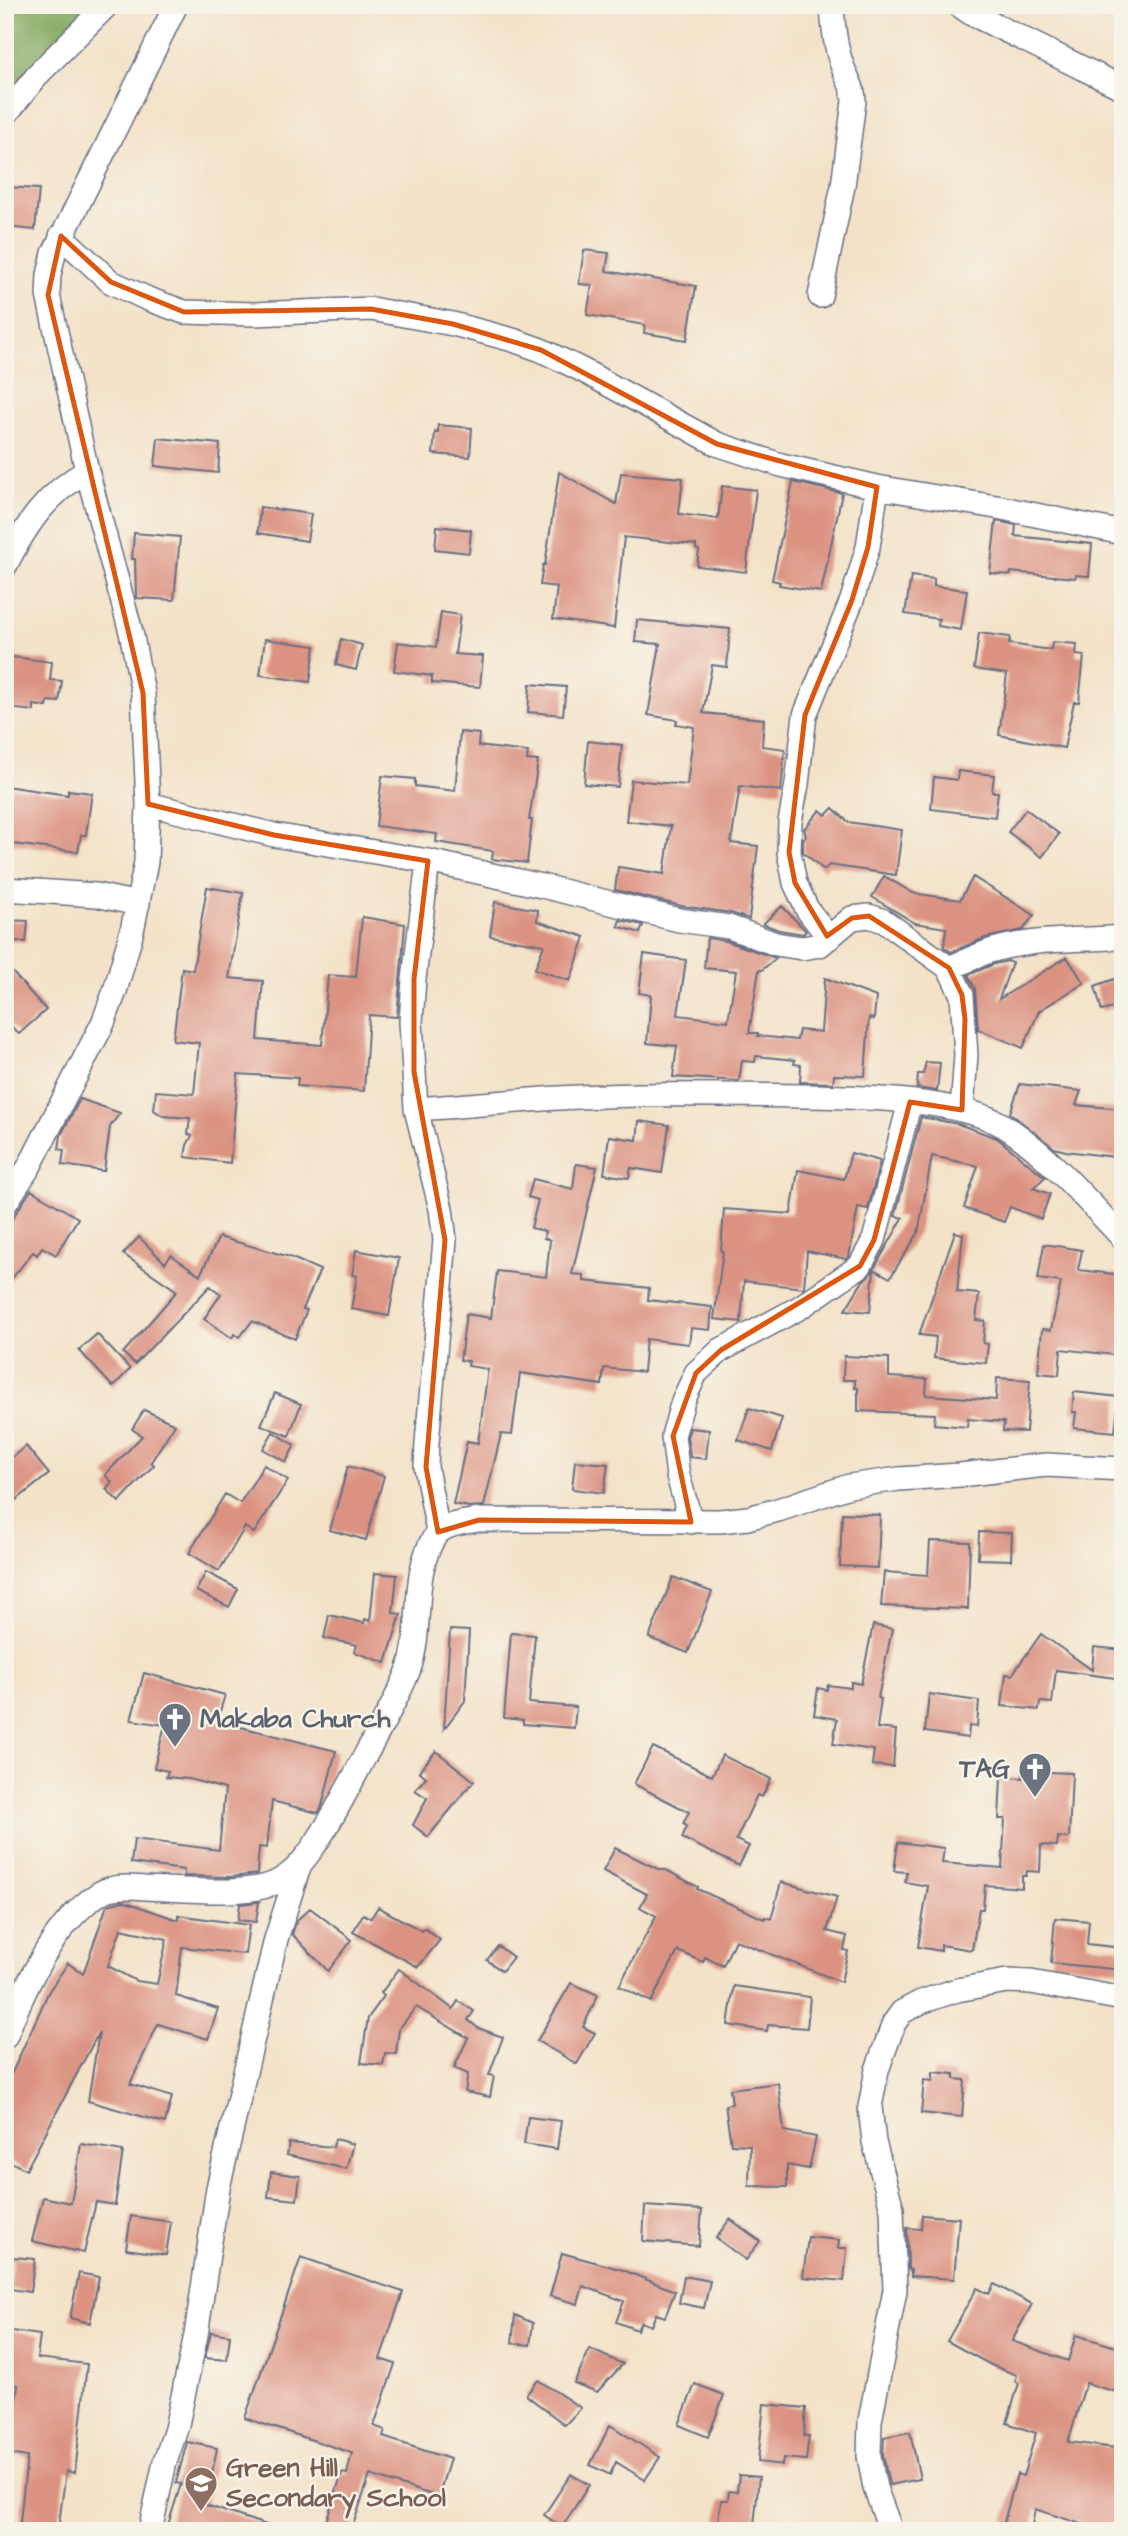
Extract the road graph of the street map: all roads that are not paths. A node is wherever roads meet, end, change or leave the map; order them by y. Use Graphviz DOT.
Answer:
graph roads {
  1 [pos="107,5"];
  2 [pos="176,5"];
  3 [pos="832,5"];
  4 [pos="959,5"];
  5 [pos="1123,88"];
  6 [pos="5,115"];
  7 [pos="61,236"];
  8 [pos="820,296"];
  9 [pos="87,471"];
  10 [pos="877,486"];
  11 [pos="1123,533"];
  12 [pos="5,566"];
  13 [pos="148,804"];
  14 [pos="428,862"];
  15 [pos="5,889"];
  16 [pos="138,904"];
  17 [pos="1123,937"];
  18 [pos="829,938"];
  19 [pos="949,968"];
  20 [pos="910,1102"];
  21 [pos="416,1109"];
  22 [pos="962,1110"];
  23 [pos="5,1204"];
  24 [pos="1123,1238"];
  25 [pos="1123,1469"];
  26 [pos="691,1522"];
  27 [pos="438,1532"];
  28 [pos="299,1867"];
  29 [pos="1123,1999"];
  30 [pos="5,2037"];
  31 [pos="150,2531"];
  32 [pos="891,2531"];
  1 -- 6 [label="street"];
  2 -- 7 [label="street"];
  3 -- 8 [label="street"];
  4 -- 5 [label="street"];
  7 -- 9 [label="street"];
  7 -- 10 [label="street"];
  9 -- 12 [label="street"];
  9 -- 13 [label="street"];
  10 -- 11 [label="street"];
  10 -- 18 [label="street"];
  13 -- 14 [label="street"];
  13 -- 16 [label="street"];
  14 -- 18 [label="street"];
  14 -- 21 [label="street"];
  15 -- 16 [label="street"];
  16 -- 23 [label="street"];
  17 -- 19 [label="street"];
  18 -- 19 [label="street"];
  19 -- 22 [label="street"];
  20 -- 21 [label="street"];
  20 -- 22 [label="street"];
  20 -- 26 [label="street"];
  21 -- 27 [label="street"];
  22 -- 24 [label="street"];
  25 -- 26 [label="street"];
  26 -- 27 [label="street"];
  27 -- 28 [label="street"];
  28 -- 30 [label="street"];
  28 -- 31 [label="street"];
  29 -- 32 [label="street"];
}
